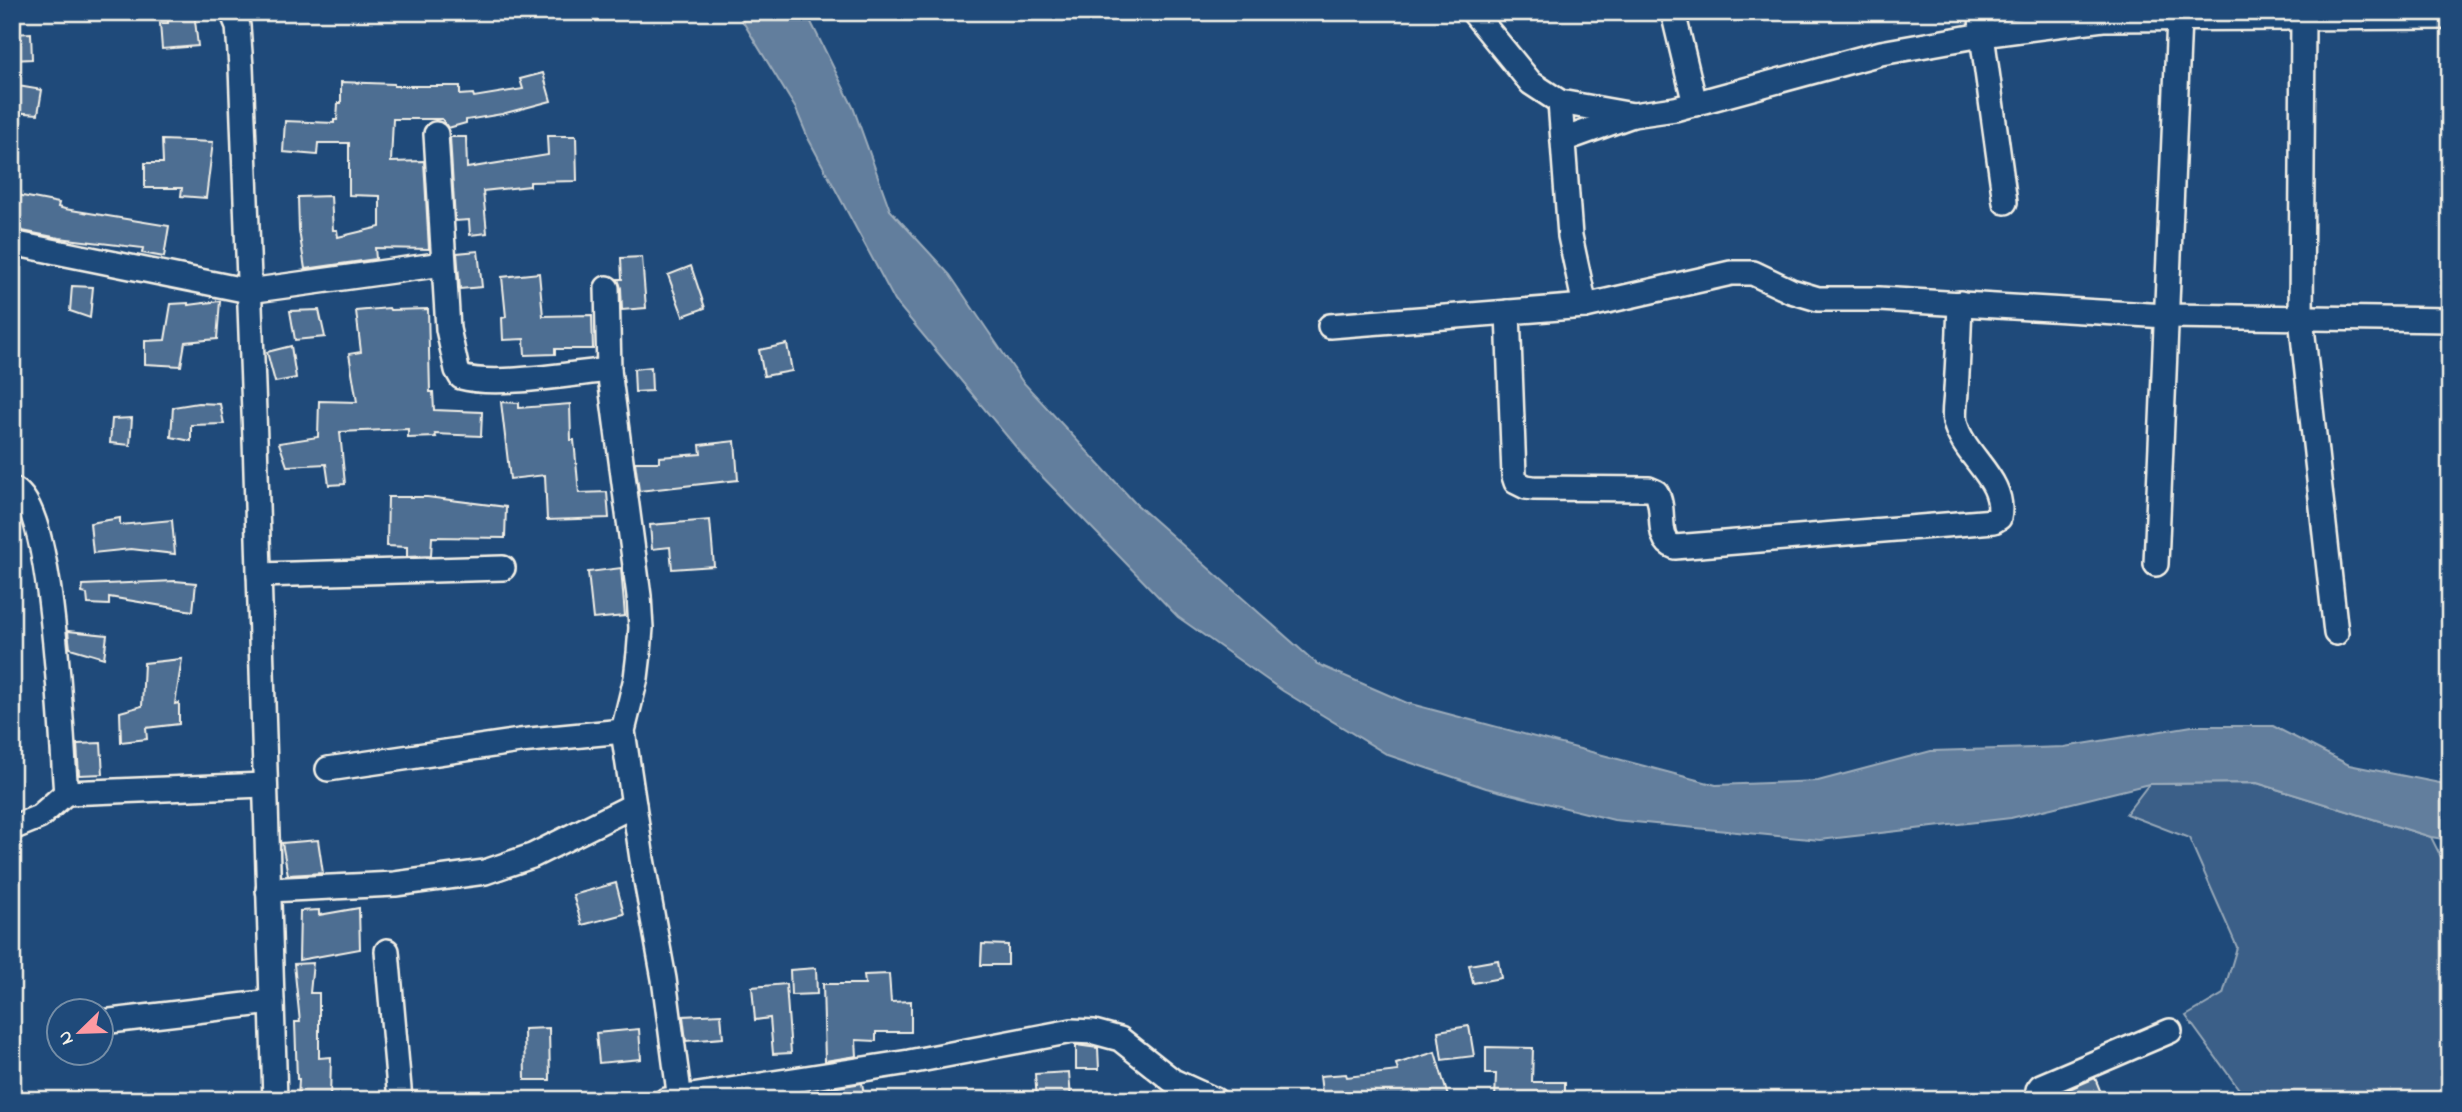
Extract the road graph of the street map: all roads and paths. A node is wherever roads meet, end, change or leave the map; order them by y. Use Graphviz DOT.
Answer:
graph roads {
  1 [pos="232,12"];
  2 [pos="1473,12"];
  3 [pos="1673,12"];
  4 [pos="2171,16"];
  5 [pos="2303,17"];
  6 [pos="2450,17"];
  7 [pos="1982,23"];
  8 [pos="1560,102"];
  9 [pos="1695,104"];
  10 [pos="1633,115"];
  11 [pos="436,134"];
  12 [pos="1563,141"];
  13 [pos="2005,202"];
  14 [pos="12,243"];
  15 [pos="443,264"];
  16 [pos="607,288"];
  17 [pos="249,291"];
  18 [pos="1961,303"];
  19 [pos="1585,306"];
  20 [pos="1508,312"];
  21 [pos="2166,316"];
  22 [pos="2301,317"];
  23 [pos="2450,320"];
  24 [pos="1330,326"];
  25 [pos="609,370"];
  26 [pos="12,489"];
  27 [pos="2156,564"];
  28 [pos="503,568"];
  29 [pos="259,575"];
  30 [pos="2336,633"];
  31 [pos="623,731"];
  32 [pos="328,769"];
  33 [pos="265,785"];
  34 [pos="66,793"];
  35 [pos="634,805"];
  36 [pos="12,828"];
  37 [pos="268,890"];
  38 [pos="387,951"];
  39 [pos="272,1002"];
  40 [pos="116,1020"];
  41 [pos="2170,1031"];
  42 [pos="675,1099"];
  43 [pos="275,1100"];
  44 [pos="400,1100"];
  45 [pos="1215,1100"];
  46 [pos="2037,1100"];
  1 -- 17 [label="street"];
  2 -- 8 [label="street"];
  3 -- 9 [label="street"];
  4 -- 5 [label="street"];
  4 -- 7 [label="street"];
  4 -- 21 [label="street"];
  5 -- 6 [label="street"];
  5 -- 22 [label="street"];
  7 -- 9 [label="street"];
  7 -- 13 [label="street"];
  8 -- 10 [label="street"];
  8 -- 12 [label="street"];
  9 -- 10 [label="street"];
  10 -- 12 [label="street"];
  11 -- 15 [label="street"];
  12 -- 19 [label="street"];
  14 -- 17 [label="street"];
  15 -- 17 [label="street"];
  15 -- 25 [label="street"];
  16 -- 25 [label="street"];
  17 -- 29 [label="street"];
  18 -- 19 [label="street"];
  18 -- 20 [label="street"];
  18 -- 21 [label="street"];
  19 -- 20 [label="street"];
  20 -- 24 [label="street"];
  21 -- 22 [label="street"];
  21 -- 27 [label="street"];
  22 -- 23 [label="street"];
  22 -- 30 [label="street"];
  25 -- 31 [label="street"];
  26 -- 34 [label="street"];
  28 -- 29 [label="street"];
  29 -- 33 [label="street"];
  31 -- 32 [label="street"];
  31 -- 35 [label="street"];
  33 -- 34 [label="street"];
  33 -- 37 [label="street"];
  34 -- 36 [label="street"];
  35 -- 37 [label="street"];
  35 -- 42 [label="street"];
  37 -- 39 [label="street"];
  38 -- 44 [label="street"];
  39 -- 40 [label="street"];
  39 -- 43 [label="street"];
  41 -- 46 [label="street"];
  42 -- 45 [label="street"];
}
